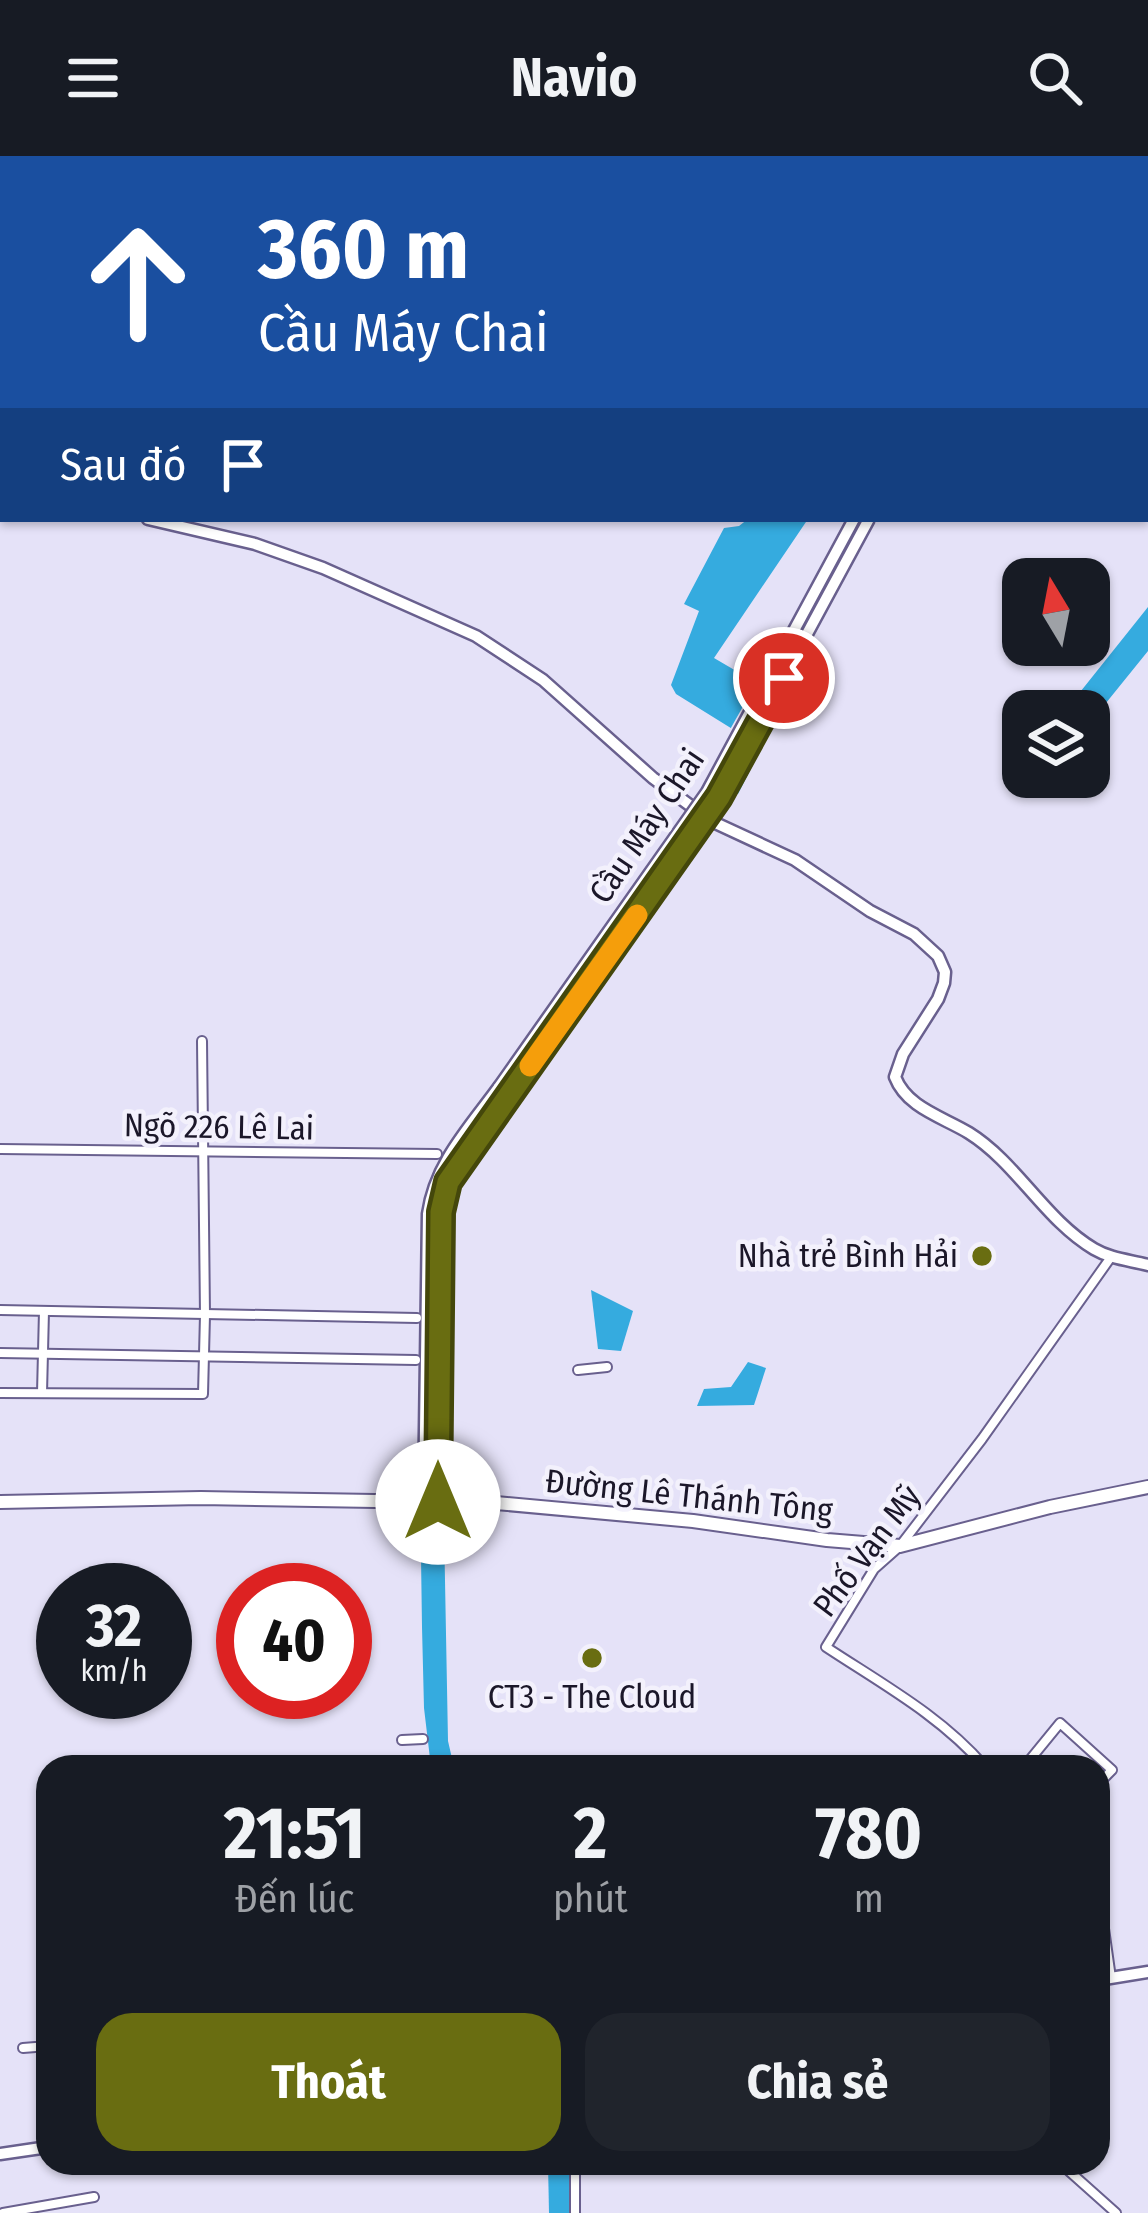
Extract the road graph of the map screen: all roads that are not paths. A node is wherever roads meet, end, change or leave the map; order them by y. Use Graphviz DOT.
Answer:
graph roads {
  1 [pos="161,522"];
  2 [pos="852,522"];
  3 [pos="867,522"];
  4 [pos="202,1042"];
  5 [pos="505,1091"];
  6 [pos="0,1149"];
  7 [pos="202,1151"];
  8 [pos="437,1154"];
  9 [pos="1111,1257"];
  10 [pos="1148,1265"];
  11 [pos="0,1310"];
  12 [pos="44,1311"];
  13 [pos="206,1315"];
  14 [pos="417,1318"];
  15 [pos="0,1354"];
  16 [pos="43,1354"];
  17 [pos="204,1356"];
  18 [pos="416,1360"];
  19 [pos="607,1367"];
  20 [pos="578,1370"];
  21 [pos="0,1393"];
  22 [pos="42,1393"];
  23 [pos="1148,1487"];
  24 [pos="431,1501"];
  25 [pos="0,1502"];
  26 [pos="900,1546"];
  27 [pos="423,1739"];
  28 [pos="402,1740"];
  29 [pos="974,1755"];
  30 [pos="1034,1755"];
  31 [pos="1095,1755"];
  32 [pos="1148,1972"];
  33 [pos="1110,1978"];
  34 [pos="36,2047"];
  35 [pos="23,2048"];
  36 [pos="36,2149"];
  37 [pos="0,2154"];
  38 [pos="574,2175"];
  39 [pos="1073,2175"];
  40 [pos="94,2197"];
  41 [pos="3,2213"];
  42 [pos="575,2213"];
  43 [pos="1116,2213"];
  1 -- 9 [label="street"];
  2 -- 5 [label="street, Cầu Máy Chai, bridge"];
  3 -- 5 [label="street, Cầu Máy Chai, bridge"];
  4 -- 7 [label="street"];
  5 -- 24 [label="street"];
  6 -- 7 [label="street, Ngõ 226 Lê Lai"];
  7 -- 8 [label="street, Ngõ 226 Lê Lai"];
  7 -- 13 [label="street"];
  9 -- 10 [label="street"];
  9 -- 26 [label="street, Phố Vạn Mỹ"];
  11 -- 12 [label="street"];
  12 -- 13 [label="street"];
  12 -- 16 [label="street"];
  13 -- 14 [label="street"];
  13 -- 17 [label="street"];
  15 -- 16 [label="street"];
  16 -- 17 [label="street"];
  16 -- 22 [label="street"];
  17 -- 18 [label="street"];
  17 -- 22 [label="street"];
  19 -- 20 [label="street"];
  21 -- 22 [label="street"];
  23 -- 26 [label="main road, Đường Lê Thánh Tông"];
  24 -- 25 [label="main road, Đường Lê Thánh Tông"];
  24 -- 26 [label="main road, Đường Lê Thánh Tông"];
  26 -- 29 [label="street, Phố Vạn Mỹ"];
  27 -- 28 [label="street"];
  30 -- 31 [label="street"];
  32 -- 33 [label="street"];
  34 -- 35 [label="street"];
  36 -- 37 [label="street"];
  38 -- 42 [label="street"];
  39 -- 43 [label="street"];
  40 -- 41 [label="street"];
}
